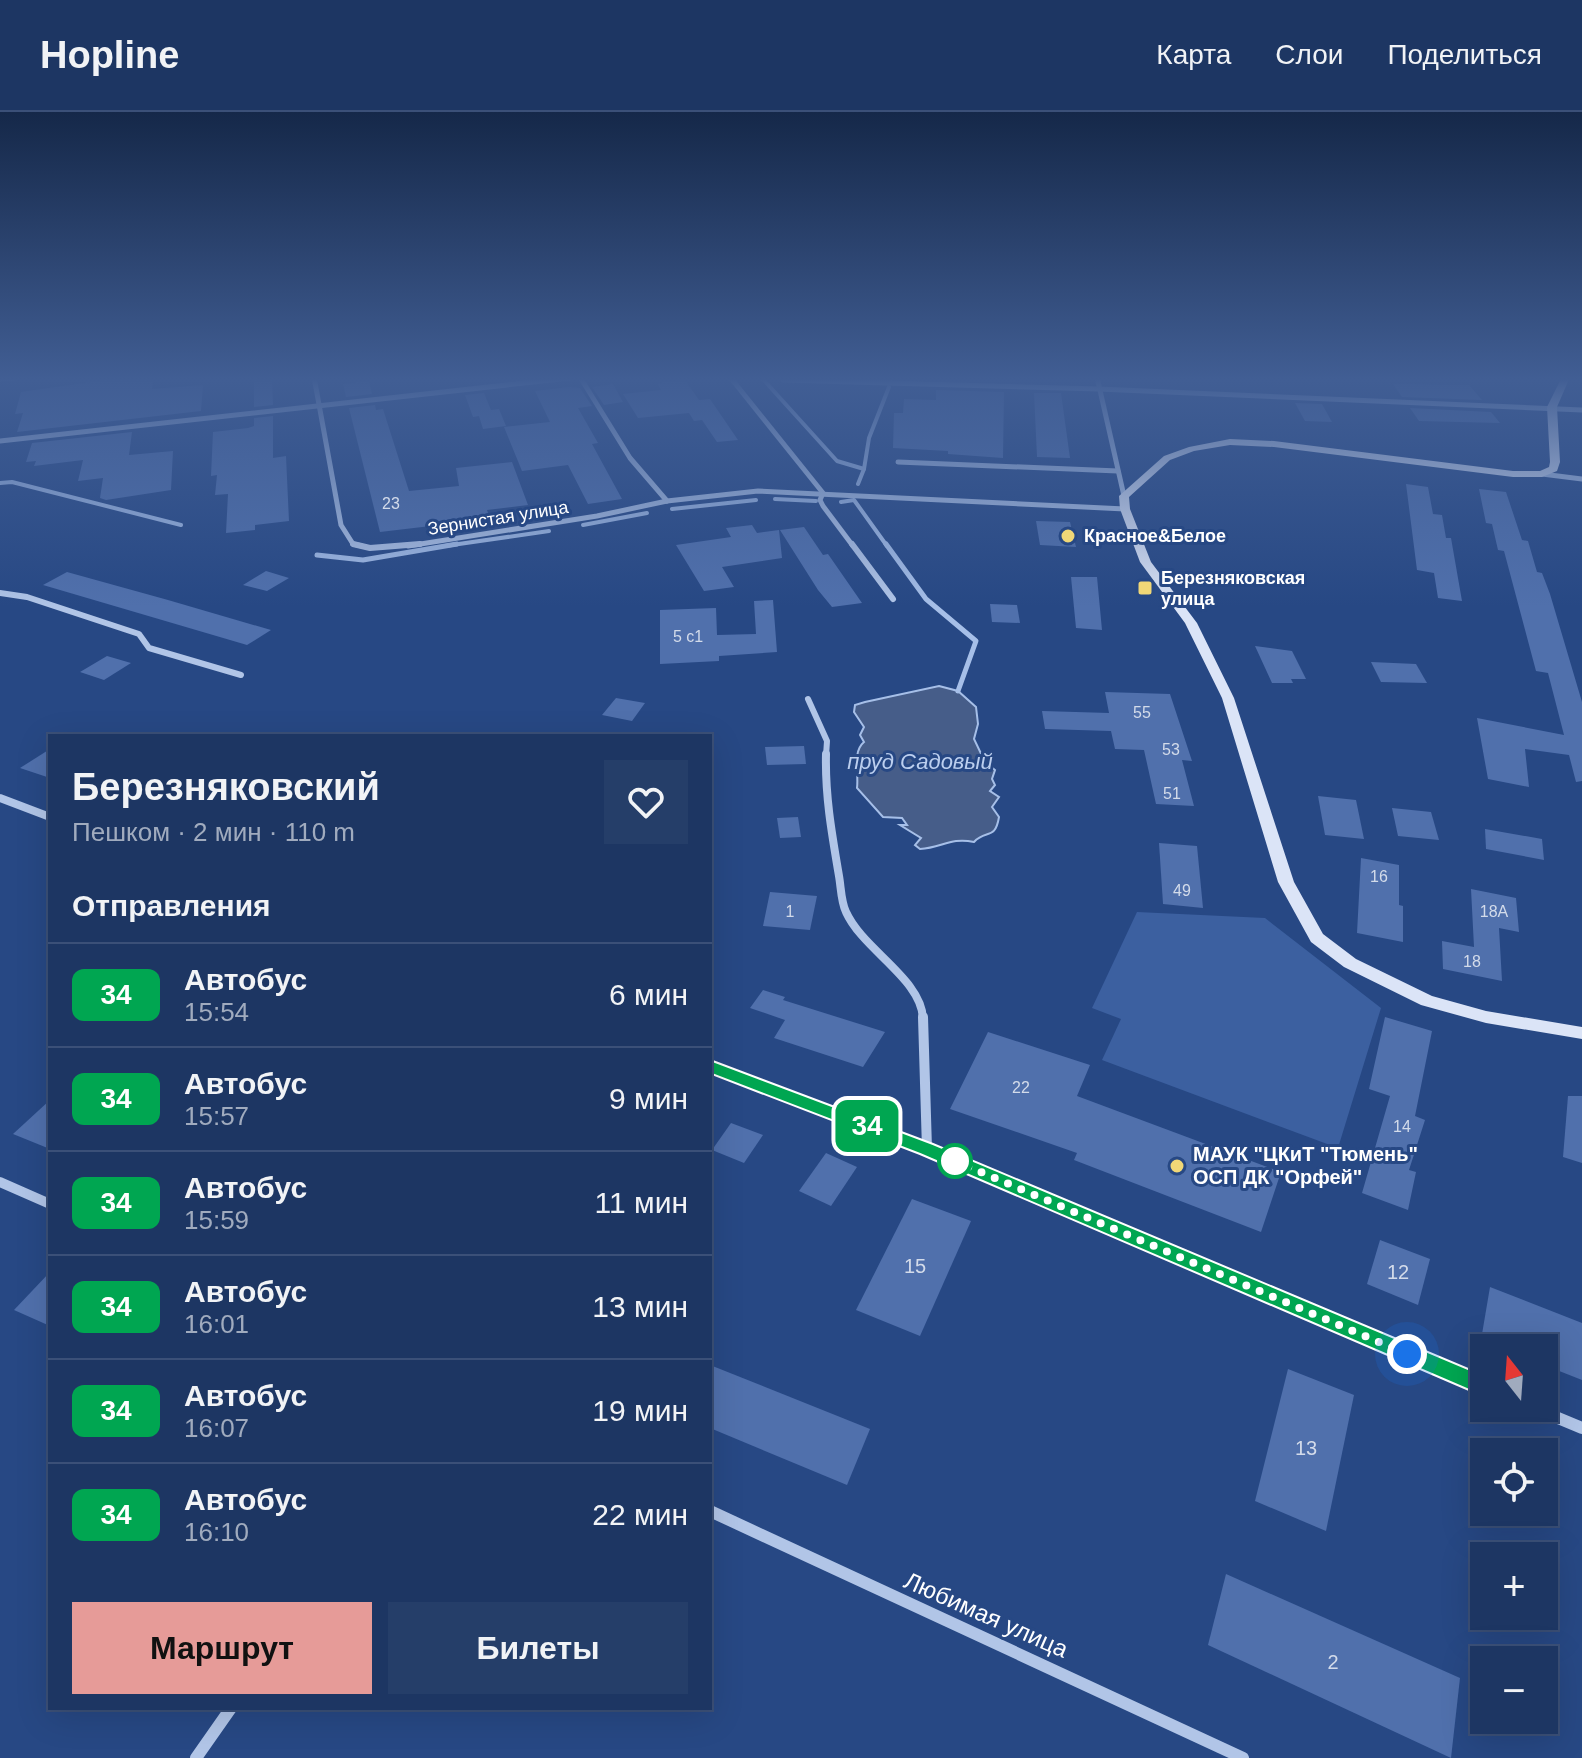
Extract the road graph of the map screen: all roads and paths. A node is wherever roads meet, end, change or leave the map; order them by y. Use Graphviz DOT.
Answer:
graph roads {
  1 [pos="328,454"];
  2 [pos="627,454"];
  3 [pos="792,454"];
  4 [pos="1114,454"];
  5 [pos="1179,454"];
  6 [pos="1352,454"];
  7 [pos="1555,454"];
  8 [pos="898,462"];
  9 [pos="1118,471"];
  10 [pos="1542,474"];
  11 [pos="1582,479"];
  12 [pos="823,493"];
  13 [pos="667,501"];
  14 [pos="1124,502"];
  15 [pos="0,593"];
  16 [pos="893,599"];
  17 [pos="241,675"];
  18 [pos="808,699"];
  19 [pos="0,798"];
  20 [pos="48,816"];
  21 [pos="1582,1033"];
  22 [pos="712,1068"];
  23 [pos="927,1149"];
  24 [pos="0,1182"];
  25 [pos="48,1203"];
  26 [pos="1470,1380"];
  27 [pos="1558,1418"];
  28 [pos="1582,1428"];
  29 [pos="712,1512"];
  30 [pos="230,1710"];
  31 [pos="196,1758"];
  32 [pos="1243,1758"];
  1 -- 13 [label="street, Зернистая улица"];
  2 -- 13 [label="street"];
  3 -- 12 [label="street"];
  4 -- 9 [label="street"];
  5 -- 14 [label="street"];
  6 -- 10 [label="street"];
  7 -- 10 [label="street"];
  8 -- 9 [label="street"];
  9 -- 14 [label="street"];
  10 -- 11 [label="street"];
  12 -- 13 [label="street, Зернистая улица"];
  12 -- 14 [label="street, Зернистая улица"];
  12 -- 16 [label="street"];
  14 -- 21 [label="street"];
  15 -- 17 [label="street"];
  18 -- 23 [label="street"];
  19 -- 20 [label="street"];
  22 -- 23 [label="street"];
  23 -- 26 [label="street"];
  24 -- 25 [label="street"];
  27 -- 28 [label="street"];
  29 -- 32 [label="street, Любимая улица"];
  30 -- 31 [label="street"];
}
